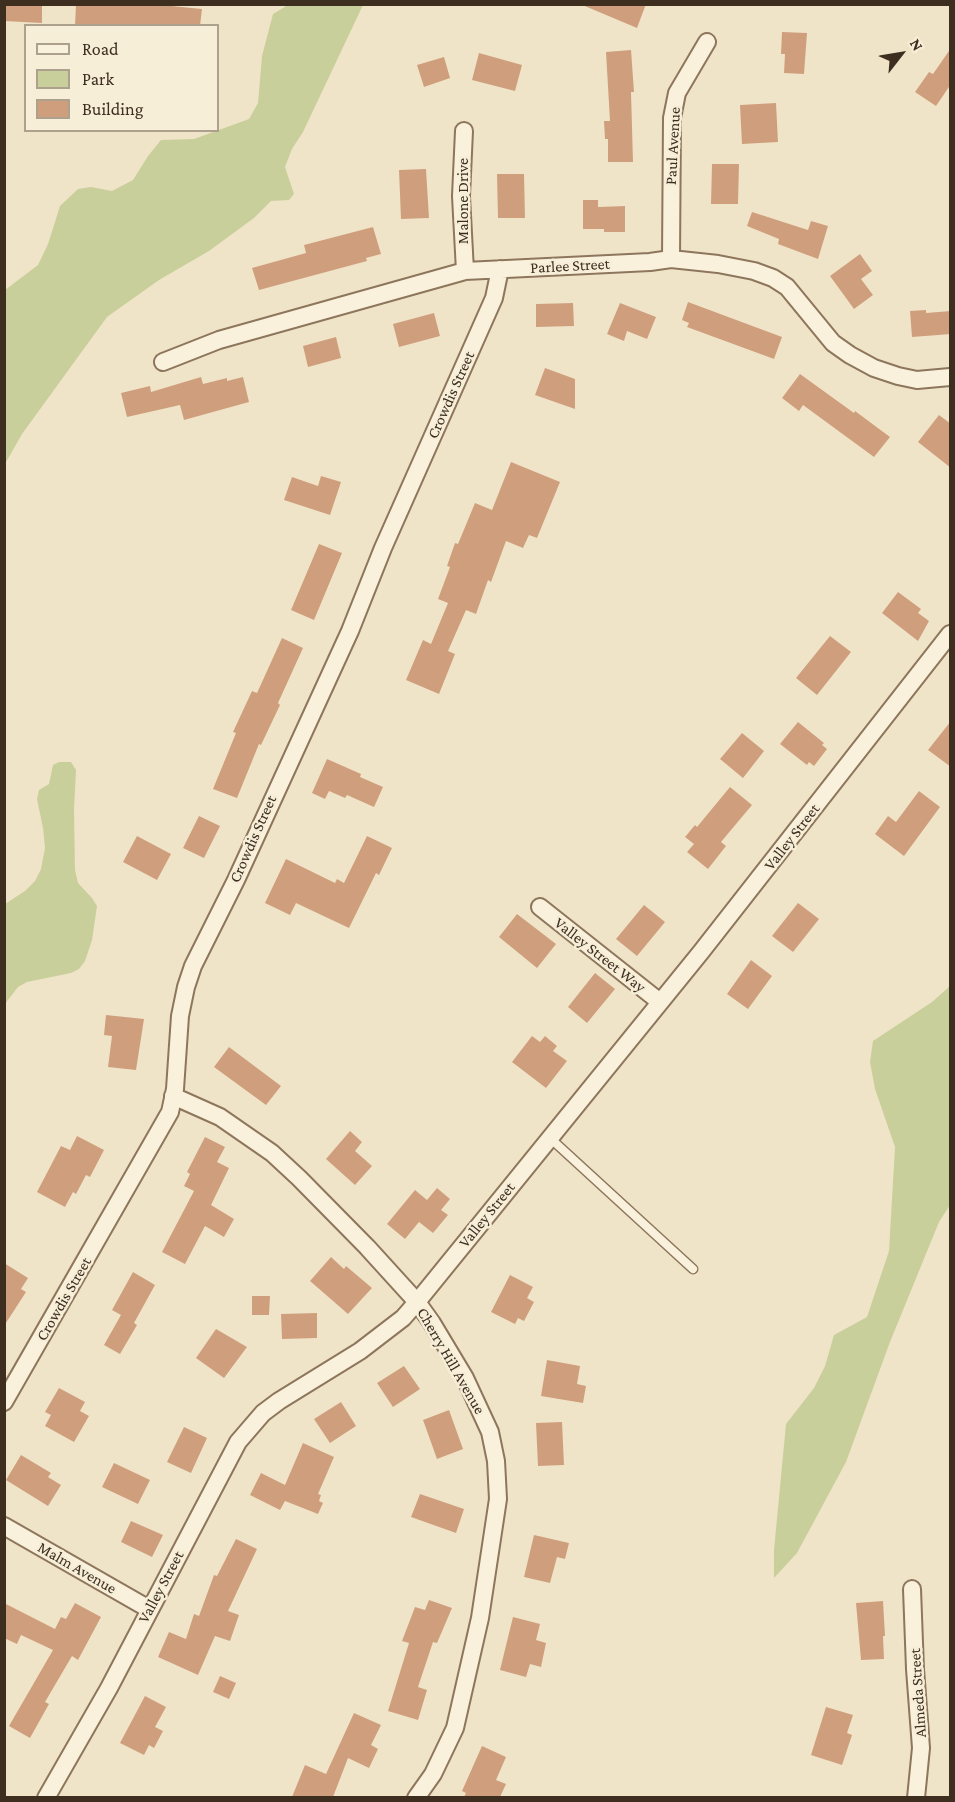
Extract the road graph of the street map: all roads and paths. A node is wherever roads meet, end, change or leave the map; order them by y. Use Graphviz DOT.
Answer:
graph roads {
  1 [pos="707,42"];
  2 [pos="464,131"];
  3 [pos="671,259"];
  4 [pos="500,269"];
  5 [pos="465,271"];
  6 [pos="163,362"];
  7 [pos="951,376"];
  8 [pos="951,634"];
  9 [pos="540,907"];
  10 [pos="660,1002"];
  11 [pos="173,1096"];
  12 [pos="549,1138"];
  13 [pos="693,1269"];
  14 [pos="417,1302"];
  15 [pos="4,1402"];
  16 [pos="4,1526"];
  17 [pos="912,1589"];
  18 [pos="149,1609"];
  19 [pos="46,1797"];
  20 [pos="416,1797"];
  21 [pos="916,1797"];
  1 -- 3 [label="street, Paul Avenue"];
  2 -- 5 [label="street, Malone Drive"];
  3 -- 4 [label="street, Parlee Street"];
  3 -- 7 [label="street, Parlee Street"];
  4 -- 5 [label="street, Parlee Street"];
  4 -- 11 [label="street, Crowdis Street"];
  5 -- 6 [label="street, Parlee Street"];
  8 -- 10 [label="street, Valley Street"];
  9 -- 10 [label="street, Valley Street Way"];
  10 -- 12 [label="street, Valley Street"];
  11 -- 14 [label="street, Cherry Hill Avenue"];
  11 -- 15 [label="street, Crowdis Street"];
  12 -- 13 [label="lane"];
  12 -- 14 [label="street, Valley Street"];
  14 -- 18 [label="street, Valley Street"];
  14 -- 20 [label="street, Cherry Hill Avenue"];
  16 -- 18 [label="street, Malm Avenue"];
  17 -- 21 [label="street, Almeda Street"];
  18 -- 19 [label="street, Valley Street"];
}
